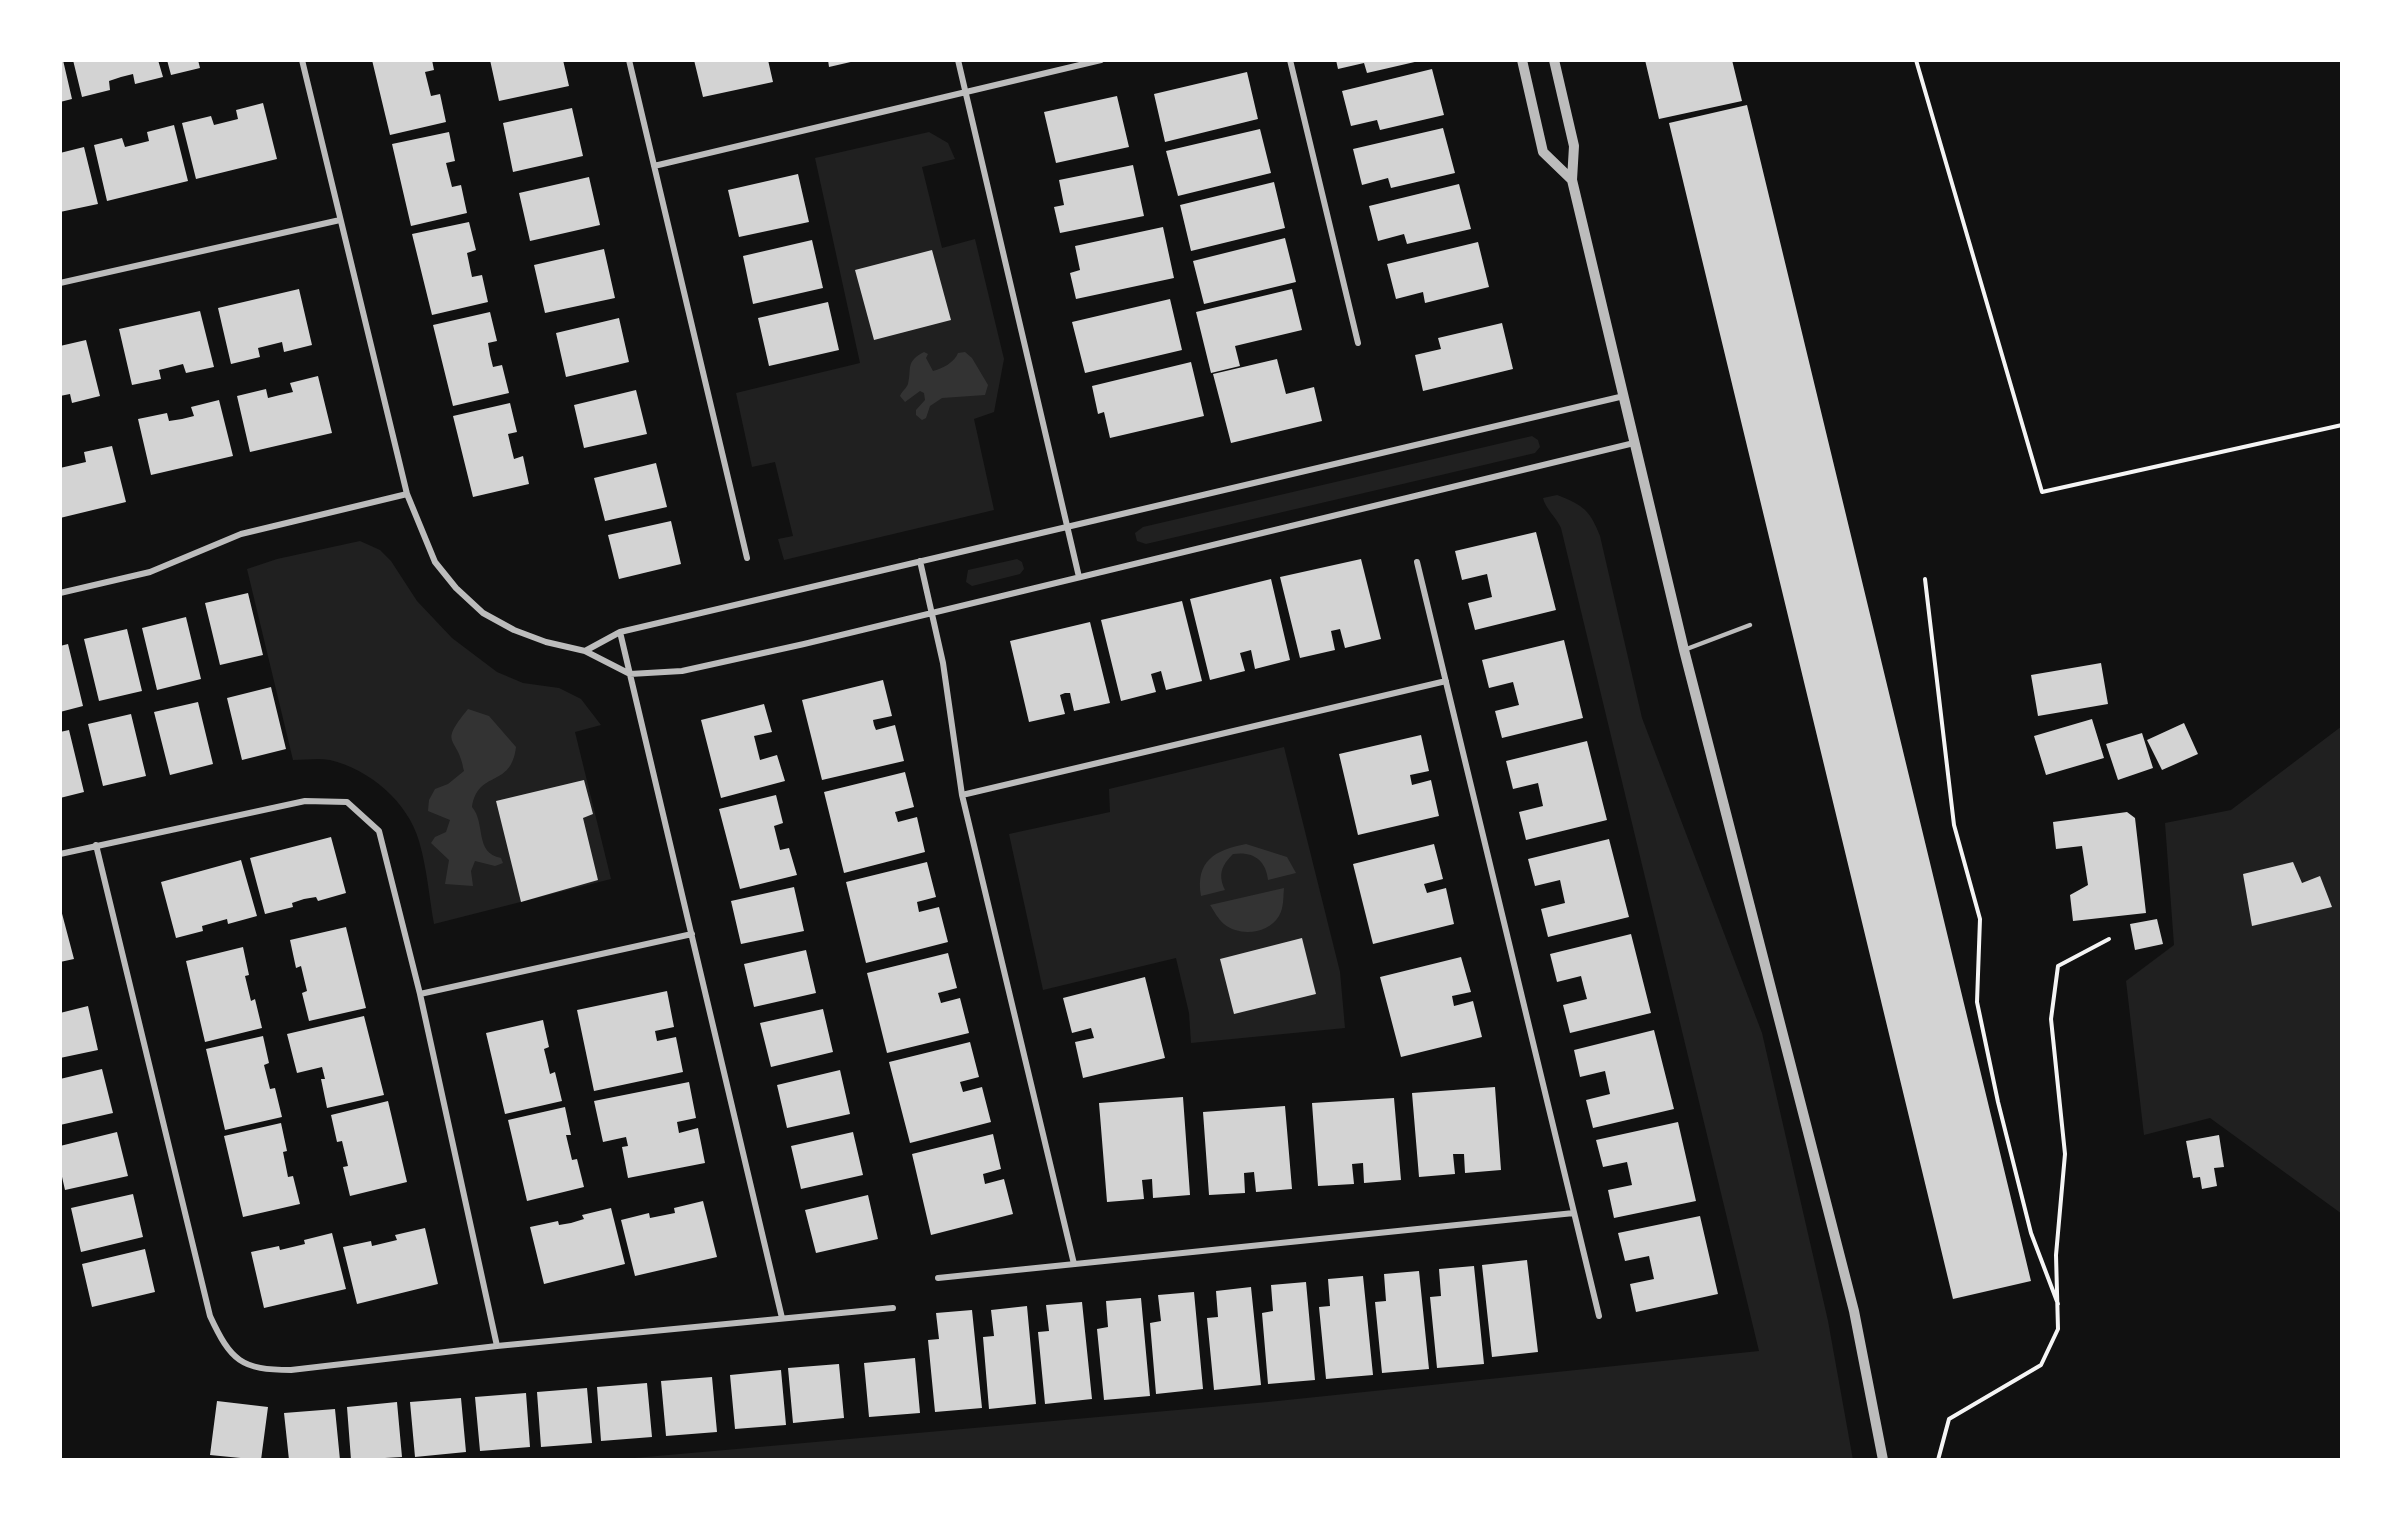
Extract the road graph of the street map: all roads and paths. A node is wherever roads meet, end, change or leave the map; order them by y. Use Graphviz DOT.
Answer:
graph roads {
  1 [pos="302,60"];
  2 [pos="629,60"];
  3 [pos="958,60"];
  4 [pos="1101,60"];
  5 [pos="1290,60"];
  6 [pos="1522,60"];
  7 [pos="1554,60"];
  8 [pos="1916,60"];
  9 [pos="965,92"];
  10 [pos="654,166"];
  11 [pos="1572,180"];
  12 [pos="340,220"];
  13 [pos="60,283"];
  14 [pos="1358,343"];
  15 [pos="1624,396"];
  16 [pos="2342,425"];
  17 [pos="1634,443"];
  18 [pos="407,494"];
  19 [pos="1067,527"];
  20 [pos="747,558"];
  21 [pos="920,561"];
  22 [pos="1417,562"];
  23 [pos="1079,577"];
  24 [pos="1925,579"];
  25 [pos="60,593"];
  26 [pos="932,613"];
  27 [pos="1750,625"];
  28 [pos="620,632"];
  29 [pos="1684,650"];
  30 [pos="585,651"];
  31 [pos="630,674"];
  32 [pos="1446,681"];
  33 [pos="962,795"];
  34 [pos="96,845"];
  35 [pos="60,854"];
  36 [pos="692,934"];
  37 [pos="2109,939"];
  38 [pos="420,994"];
  39 [pos="1574,1213"];
  40 [pos="1074,1264"];
  41 [pos="938,1278"];
  42 [pos="2058,1304"];
  43 [pos="893,1308"];
  44 [pos="1599,1316"];
  45 [pos="782,1318"];
  46 [pos="497,1346"];
  47 [pos="1883,1460"];
  48 [pos="1938,1460"];
  1 -- 12 [label="street"];
  2 -- 10 [label="street"];
  3 -- 9 [label="street"];
  4 -- 9 [label="street"];
  5 -- 14 [label="street"];
  6 -- 11 [label="street"];
  7 -- 11 [label="street"];
  8 -- 16 [label="path"];
  9 -- 10 [label="street"];
  9 -- 19 [label="street"];
  10 -- 20 [label="street"];
  11 -- 15 [label="street"];
  12 -- 13 [label="street"];
  12 -- 18 [label="street"];
  15 -- 17 [label="street"];
  15 -- 19 [label="street"];
  17 -- 23 [label="street"];
  17 -- 29 [label="street"];
  18 -- 25 [label="street"];
  18 -- 30 [label="street"];
  19 -- 21 [label="street"];
  19 -- 23 [label="street"];
  21 -- 26 [label="street"];
  21 -- 28 [label="street"];
  22 -- 32 [label="street"];
  23 -- 26 [label="street"];
  24 -- 42 [label="path"];
  26 -- 31 [label="street"];
  26 -- 33 [label="street"];
  27 -- 29 [label="lane"];
  28 -- 30 [label="street"];
  28 -- 31 [label="street"];
  29 -- 47 [label="street"];
  30 -- 31 [label="street"];
  31 -- 36 [label="street"];
  32 -- 33 [label="street"];
  32 -- 39 [label="street"];
  33 -- 40 [label="street"];
  34 -- 35 [label="street"];
  34 -- 38 [label="street"];
  34 -- 46 [label="street"];
  36 -- 38 [label="street"];
  36 -- 45 [label="street"];
  37 -- 42 [label="path"];
  38 -- 46 [label="street"];
  39 -- 40 [label="street"];
  39 -- 44 [label="street"];
  40 -- 41 [label="street"];
  42 -- 48 [label="path"];
  43 -- 45 [label="street"];
  45 -- 46 [label="street"];
}
